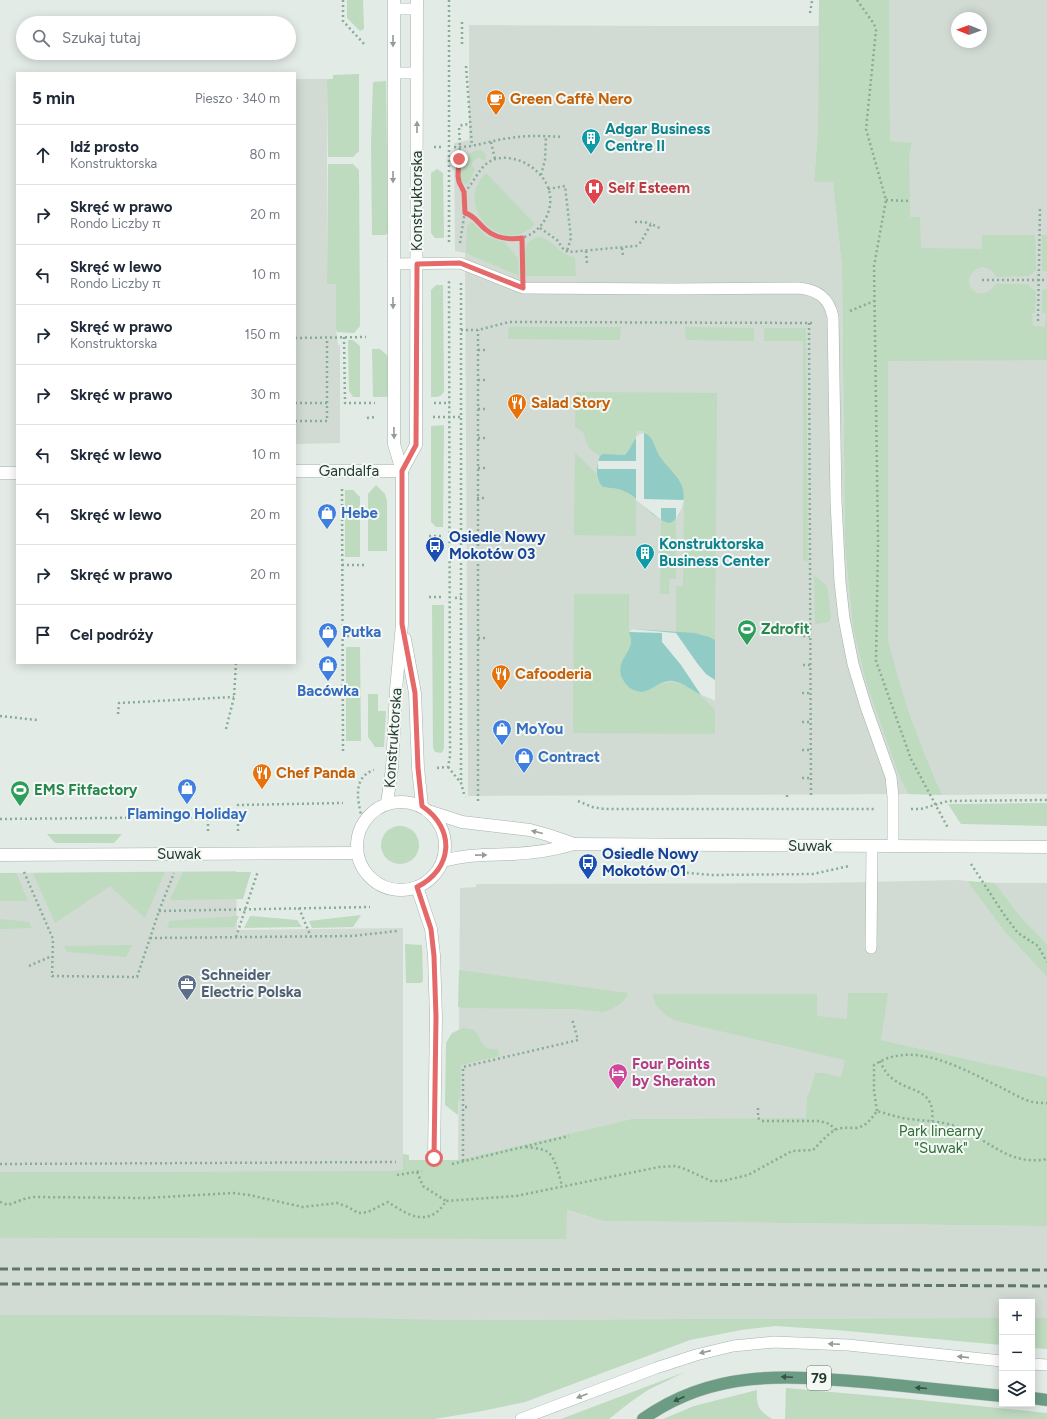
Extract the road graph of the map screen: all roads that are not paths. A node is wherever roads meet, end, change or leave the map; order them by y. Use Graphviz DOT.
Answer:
graph roads {
  1 [pos="394,4"];
  2 [pos="417,5"];
  3 [pos="394,73"];
  4 [pos="417,73"];
  5 [pos="393,264"];
  6 [pos="417,264"];
  7 [pos="296,471"];
  8 [pos="402,471"];
  9 [pos="0,473"];
  10 [pos="16,473"];
  11 [pos="402,624"];
  12 [pos="387,804"];
  13 [pos="426,809"];
  14 [pos="574,844"];
  15 [pos="872,846"];
  16 [pos="893,846"];
  17 [pos="1047,847"];
  18 [pos="357,853"];
  19 [pos="0,855"];
  20 [pos="443,861"];
  21 [pos="417,887"];
  22 [pos="871,948"];
  23 [pos="434,1158"];
  24 [pos="999,1361"];
  25 [pos="1035,1364"];
  26 [pos="1047,1365"];
  27 [pos="999,1396"];
  28 [pos="1035,1398"];
  29 [pos="1047,1400"];
  30 [pos="521,1419"];
  31 [pos="643,1419"];
  1 -- 2 [label="lane"];
  1 -- 3 [label="street, Konstruktorska, one-way"];
  2 -- 4 [label="street, Konstruktorska"];
  3 -- 4 [label="lane"];
  3 -- 5 [label="street, Konstruktorska, one-way"];
  6 -- 4 [label="street, Konstruktorska, one-way"];
  5 -- 6 [label="lane"];
  5 -- 8 [label="street, Konstruktorska, one-way"];
  6 -- 8 [label="street, Konstruktorska"];
  6 -- 16 [label="lane"];
  7 -- 8 [label="street, Gandalfa"];
  8 -- 11 [label="street, Konstruktorska"];
  9 -- 10 [label="street"];
  11 -- 12 [label="street, Konstruktorska"];
  11 -- 13 [label="street, Konstruktorska"];
  12 -- 13 [label="street"];
  12 -- 18 [label="street"];
  14 -- 13 [label="street, Suwak, one-way"];
  13 -- 20 [label="street"];
  14 -- 15 [label="street, Suwak"];
  20 -- 14 [label="street, Suwak, one-way"];
  15 -- 16 [label="street, Suwak"];
  15 -- 22 [label="lane"];
  16 -- 17 [label="street, Suwak"];
  18 -- 19 [label="street, Suwak"];
  18 -- 21 [label="street"];
  20 -- 21 [label="street"];
  21 -- 23 [label="street"];
  24 -- 30 [label="lane, one-way"];
  25 -- 26 [label="lane"];
  27 -- 31 [label="main road, 79, one-way"];
  28 -- 29 [label="main road"];
}
